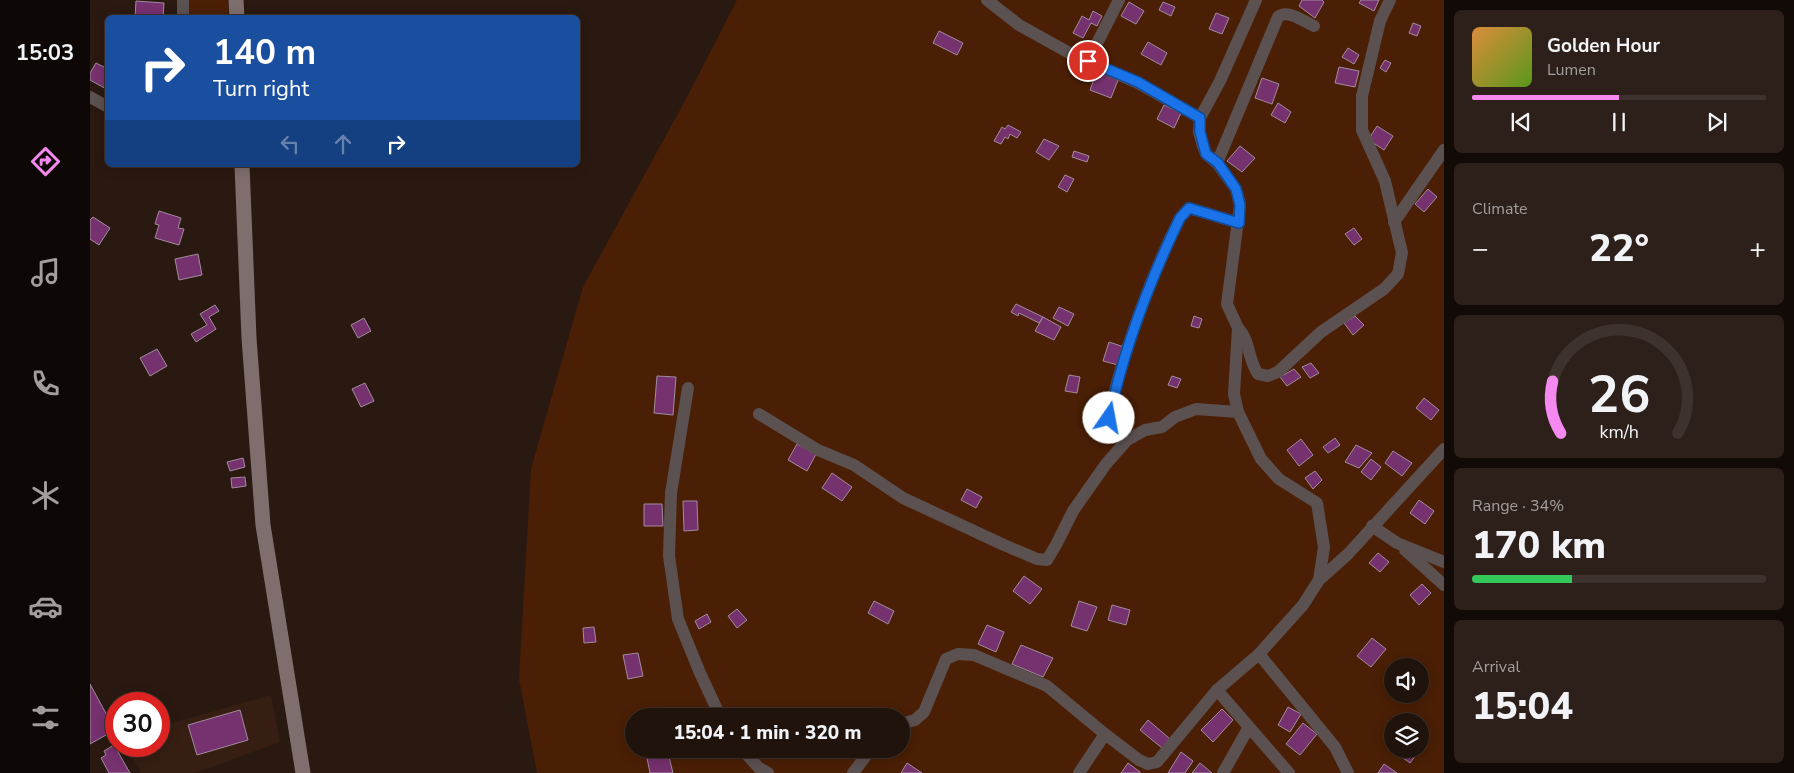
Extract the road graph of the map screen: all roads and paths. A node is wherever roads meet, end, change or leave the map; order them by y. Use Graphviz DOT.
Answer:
graph roads {
  1 [pos="183,0"];
  2 [pos="236,0"];
  3 [pos="987,0"];
  4 [pos="1119,0"];
  5 [pos="1256,0"];
  6 [pos="1390,0"];
  7 [pos="182,15"];
  8 [pos="237,15"];
  9 [pos="1314,26"];
  10 [pos="1088,61"];
  11 [pos="90,97"];
  12 [pos="105,105"];
  13 [pos="1200,118"];
  14 [pos="1444,150"];
  15 [pos="1218,163"];
  16 [pos="242,167"];
  17 [pos="1394,222"];
  18 [pos="1239,223"];
  19 [pos="1238,328"];
  20 [pos="688,388"];
  21 [pos="1238,412"];
  22 [pos="759,414"];
  23 [pos="1127,440"];
  24 [pos="1444,448"];
  25 [pos="1372,526"];
  26 [pos="1397,543"];
  27 [pos="1444,562"];
  28 [pos="1319,580"];
  29 [pos="1444,585"];
  30 [pos="1259,654"];
  31 [pos="1217,690"];
  32 [pos="716,708"];
  33 [pos="910,721"];
  34 [pos="1249,727"];
  35 [pos="1105,734"];
  36 [pos="750,758"];
  37 [pos="864,758"];
  38 [pos="303,773"];
  39 [pos="768,773"];
  40 [pos="853,773"];
  41 [pos="1079,773"];
  42 [pos="1223,773"];
  43 [pos="1289,773"];
  44 [pos="1348,773"];
  1 -- 7 [label="street"];
  2 -- 8 [label="main road"];
  3 -- 10 [label="street"];
  4 -- 10 [label="street"];
  5 -- 13 [label="street"];
  6 -- 17 [label="street"];
  9 -- 15 [label="street"];
  10 -- 13 [label="street"];
  11 -- 12 [label="street"];
  13 -- 15 [label="street"];
  14 -- 17 [label="street"];
  15 -- 18 [label="street"];
  16 -- 38 [label="main road"];
  17 -- 19 [label="street"];
  18 -- 19 [label="street"];
  18 -- 23 [label="street"];
  19 -- 21 [label="street"];
  20 -- 32 [label="street"];
  21 -- 23 [label="street"];
  21 -- 28 [label="street"];
  22 -- 23 [label="street"];
  24 -- 25 [label="street"];
  25 -- 26 [label="street"];
  25 -- 28 [label="street"];
  26 -- 27 [label="street"];
  26 -- 29 [label="street"];
  28 -- 30 [label="street"];
  30 -- 31 [label="street"];
  30 -- 44 [label="street"];
  31 -- 34 [label="street"];
  31 -- 35 [label="street"];
  33 -- 35 [label="street"];
  34 -- 42 [label="street"];
  34 -- 43 [label="street"];
  35 -- 41 [label="street"];
  36 -- 39 [label="street"];
  37 -- 40 [label="street"];
}
